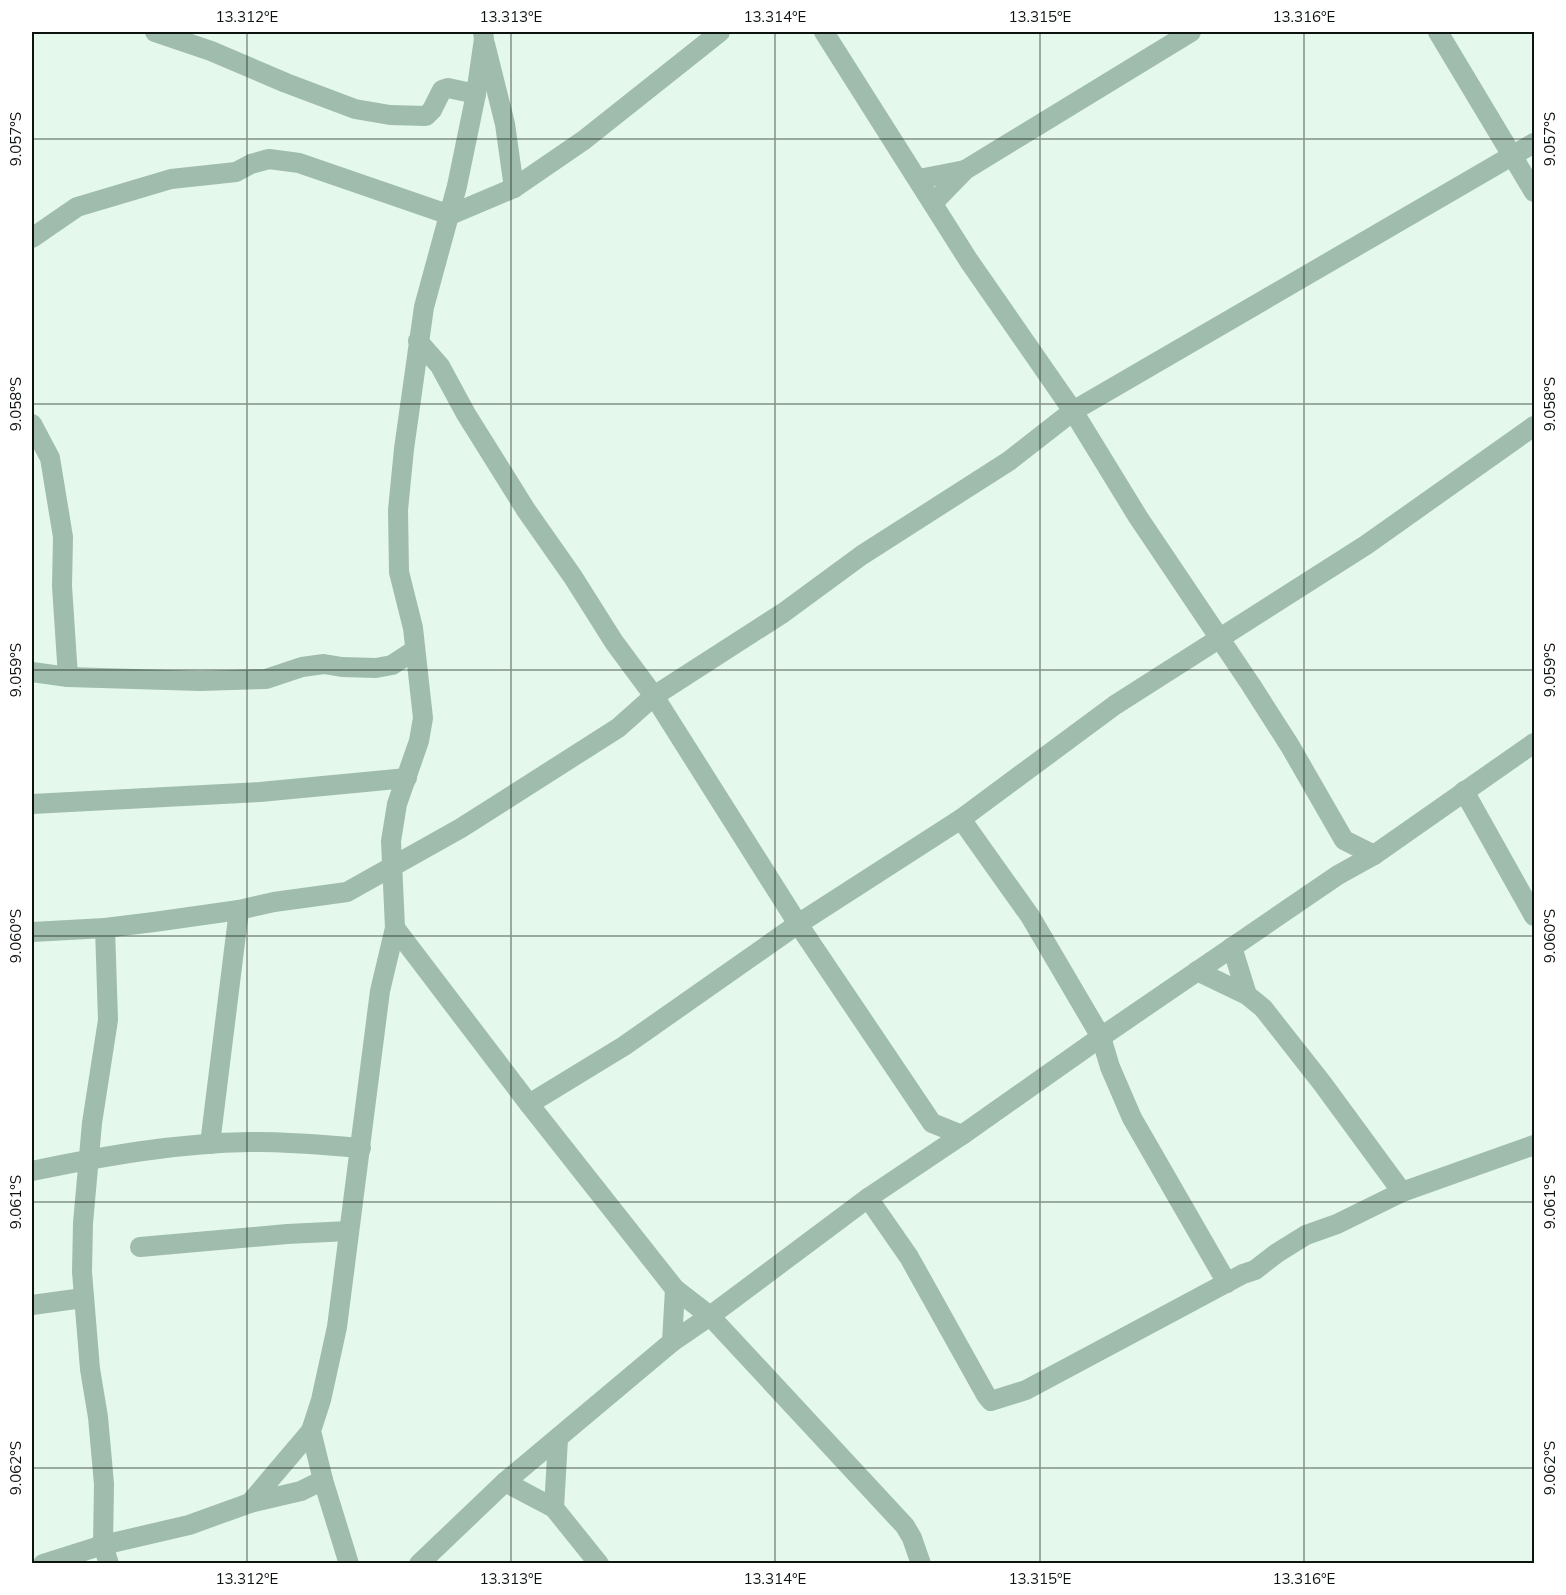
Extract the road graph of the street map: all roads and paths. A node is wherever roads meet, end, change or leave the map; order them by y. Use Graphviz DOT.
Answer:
graph roads {
  1 [pos="155,32"];
  2 [pos="720,32"];
  3 [pos="824,32"];
  4 [pos="1191,32"];
  5 [pos="1438,32"];
  6 [pos="483,35"];
  7 [pos="476,94"];
  8 [pos="1534,143"];
  9 [pos="1512,157"];
  10 [pos="965,170"];
  11 [pos="919,179"];
  12 [pos="514,188"];
  13 [pos="1534,192"];
  14 [pos="933,203"];
  15 [pos="450,215"];
  16 [pos="32,238"];
  17 [pos="418,341"];
  18 [pos="1073,411"];
  19 [pos="32,424"];
  20 [pos="1534,426"];
  21 [pos="1220,638"];
  22 [pos="415,650"];
  23 [pos="32,672"];
  24 [pos="68,677"];
  25 [pos="654,696"];
  26 [pos="1534,743"];
  27 [pos="407,778"];
  28 [pos="1464,791"];
  29 [pos="32,804"];
  30 [pos="961,819"];
  31 [pos="1344,840"];
  32 [pos="1374,855"];
  33 [pos="391,868"];
  34 [pos="1338,875"];
  35 [pos="239,910"];
  36 [pos="1534,916"];
  37 [pos="798,924"];
  38 [pos="105,928"];
  39 [pos="395,928"];
  40 [pos="32,932"];
  41 [pos="1232,947"];
  42 [pos="1197,971"];
  43 [pos="1247,994"];
  44 [pos="1101,1036"];
  45 [pos="529,1104"];
  46 [pos="932,1123"];
  47 [pos="962,1136"];
  48 [pos="210,1144"];
  49 [pos="1534,1145"];
  50 [pos="361,1148"];
  51 [pos="89,1159"];
  52 [pos="927,1159"];
  53 [pos="32,1171"];
  54 [pos="1402,1192"];
  55 [pos="868,1198"];
  56 [pos="349,1232"];
  57 [pos="140,1247"];
  58 [pos="1227,1283"];
  59 [pos="675,1289"];
  60 [pos="83,1298"];
  61 [pos="32,1305"];
  62 [pos="710,1316"];
  63 [pos="672,1342"];
  64 [pos="311,1431"];
  65 [pos="558,1439"];
  66 [pos="323,1480"];
  67 [pos="505,1482"];
  68 [pos="250,1503"];
  69 [pos="554,1508"];
  70 [pos="106,1554"];
  71 [pos="43,1563"];
  72 [pos="349,1563"];
  73 [pos="419,1563"];
  74 [pos="599,1563"];
  75 [pos="921,1563"];
  1 -- 7 [label="street"];
  2 -- 12 [label="street"];
  3 -- 11 [label="street"];
  4 -- 10 [label="street"];
  5 -- 9 [label="street"];
  6 -- 7 [label="street"];
  6 -- 12 [label="street"];
  7 -- 15 [label="street"];
  8 -- 9 [label="street"];
  9 -- 13 [label="street"];
  9 -- 18 [label="street"];
  10 -- 11 [label="street"];
  10 -- 14 [label="street"];
  11 -- 14 [label="street"];
  12 -- 15 [label="street"];
  14 -- 18 [label="street"];
  15 -- 16 [label="street"];
  15 -- 17 [label="street"];
  17 -- 22 [label="street"];
  17 -- 25 [label="street"];
  18 -- 21 [label="street"];
  18 -- 25 [label="street"];
  19 -- 24 [label="street"];
  20 -- 21 [label="street"];
  21 -- 30 [label="street"];
  21 -- 31 [label="street"];
  22 -- 24 [label="street"];
  22 -- 27 [label="street"];
  23 -- 24 [label="street"];
  25 -- 33 [label="street"];
  25 -- 37 [label="street"];
  26 -- 28 [label="street"];
  27 -- 29 [label="street"];
  27 -- 33 [label="street"];
  28 -- 32 [label="street"];
  28 -- 36 [label="street"];
  30 -- 37 [label="street"];
  30 -- 44 [label="street"];
  31 -- 32 [label="street"];
  31 -- 34 [label="street"];
  32 -- 34 [label="street"];
  33 -- 35 [label="street"];
  33 -- 39 [label="street"];
  34 -- 41 [label="street"];
  35 -- 38 [label="street"];
  35 -- 48 [label="street"];
  37 -- 45 [label="street"];
  37 -- 46 [label="street"];
  38 -- 40 [label="street"];
  38 -- 51 [label="street"];
  39 -- 45 [label="street"];
  39 -- 50 [label="street"];
  41 -- 42 [label="street"];
  41 -- 43 [label="street"];
  42 -- 43 [label="street"];
  42 -- 44 [label="street"];
  43 -- 54 [label="street"];
  44 -- 47 [label="street"];
  44 -- 58 [label="street"];
  45 -- 59 [label="street"];
  46 -- 47 [label="street"];
  46 -- 52 [label="street"];
  47 -- 52 [label="street"];
  48 -- 50 [label="street"];
  48 -- 51 [label="street"];
  49 -- 54 [label="street"];
  50 -- 56 [label="street"];
  51 -- 53 [label="street"];
  51 -- 60 [label="street"];
  52 -- 55 [label="street"];
  54 -- 58 [label="street"];
  55 -- 58 [label="street"];
  55 -- 62 [label="street"];
  56 -- 57 [label="street"];
  56 -- 64 [label="street"];
  59 -- 62 [label="street"];
  59 -- 63 [label="street"];
  60 -- 61 [label="street"];
  60 -- 70 [label="street"];
  62 -- 63 [label="street"];
  62 -- 75 [label="street"];
  63 -- 65 [label="street"];
  64 -- 66 [label="street"];
  64 -- 68 [label="street"];
  65 -- 67 [label="street"];
  65 -- 69 [label="street"];
  66 -- 68 [label="street"];
  66 -- 72 [label="street"];
  67 -- 69 [label="street"];
  67 -- 73 [label="street"];
  68 -- 70 [label="street"];
  69 -- 74 [label="street"];
  70 -- 71 [label="street"];
}
